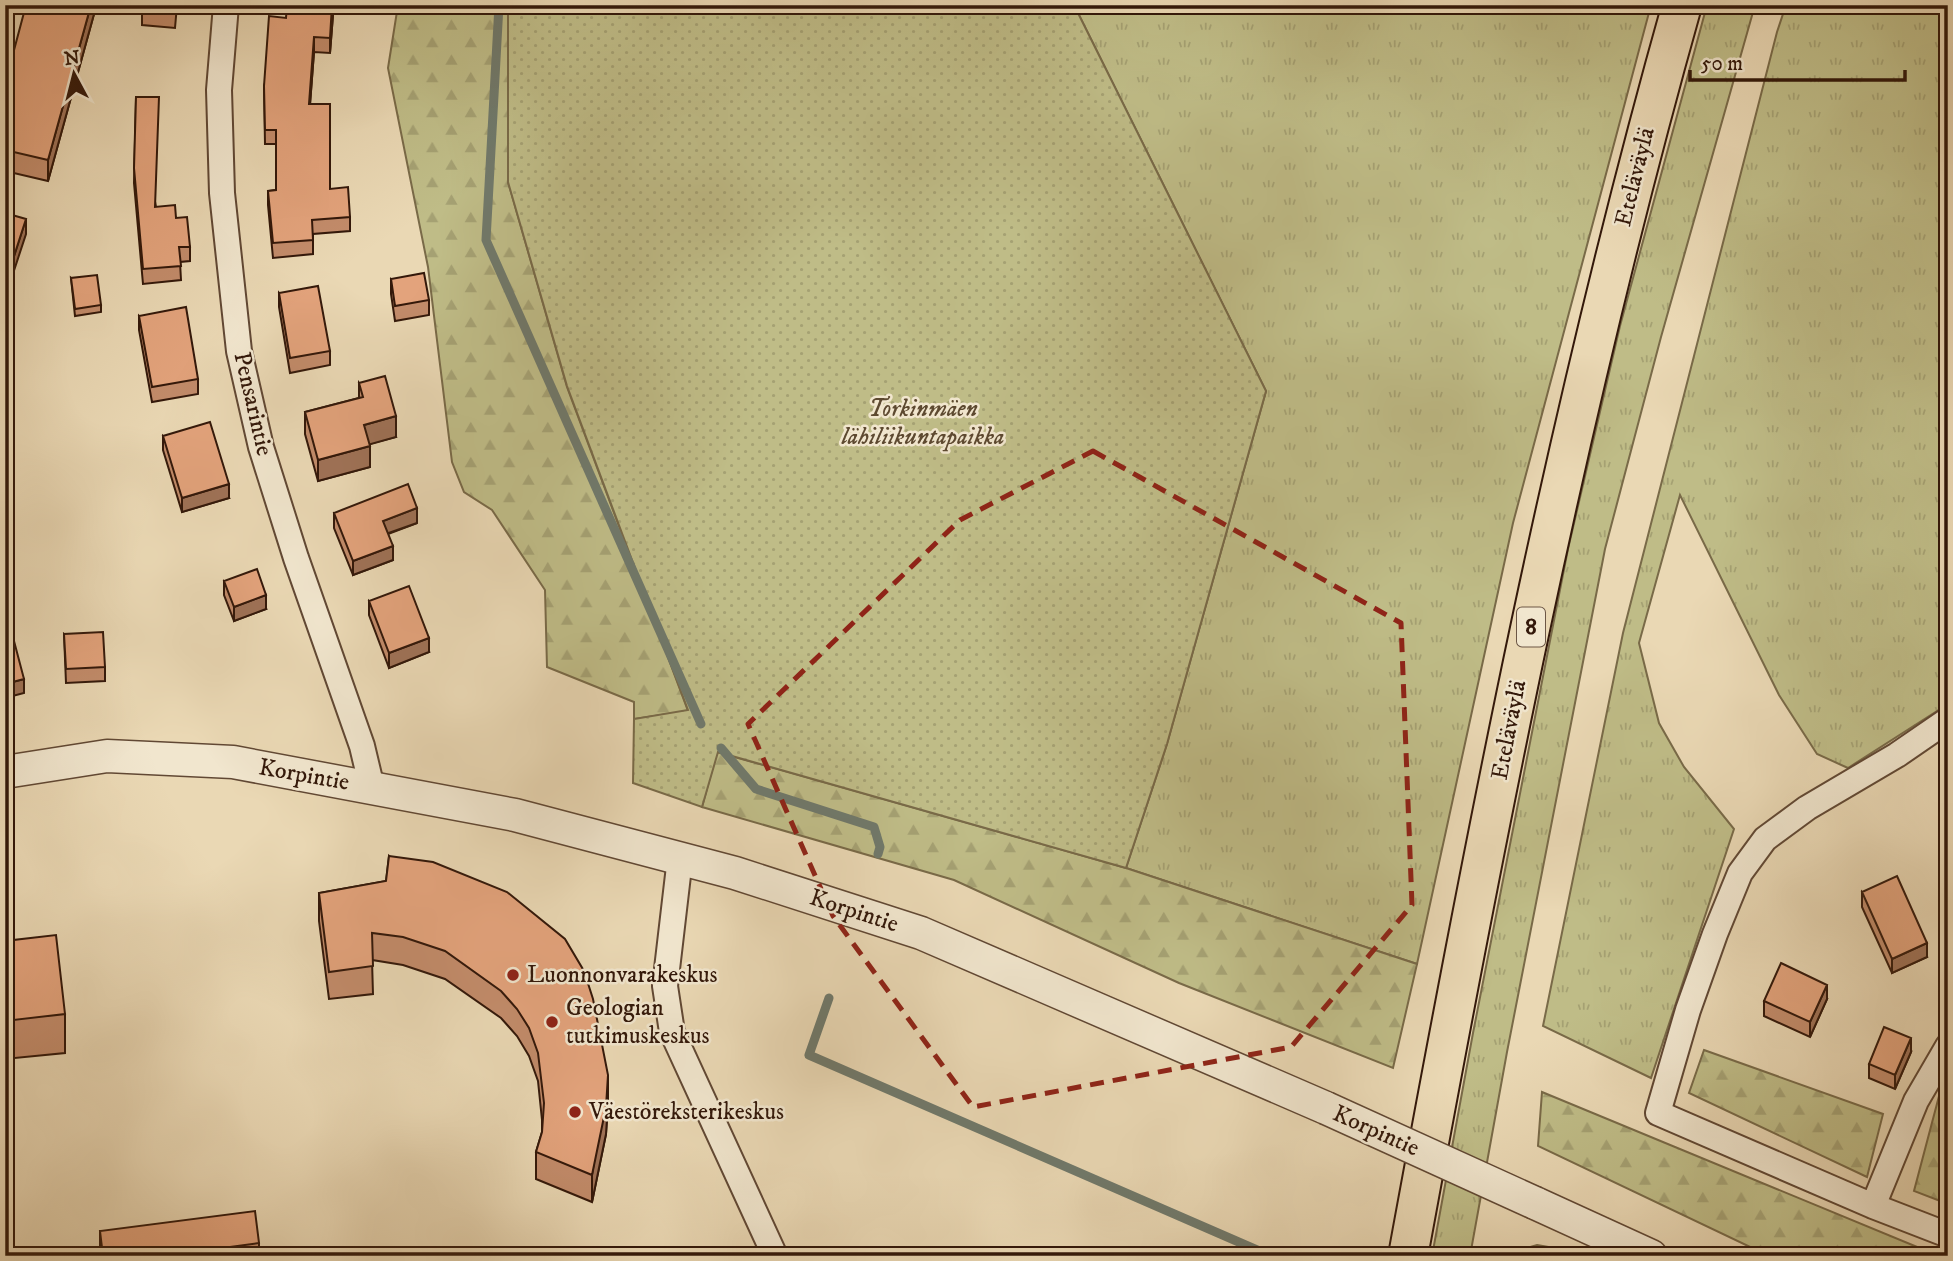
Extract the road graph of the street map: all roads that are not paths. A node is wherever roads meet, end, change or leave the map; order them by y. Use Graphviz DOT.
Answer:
graph roads {
  1 [pos="226,5"];
  2 [pos="1682,5"];
  3 [pos="1948,720"];
  4 [pos="5,772"];
  5 [pos="372,788"];
  6 [pos="680,858"];
  7 [pos="1948,1046"];
  8 [pos="1873,1206"];
  9 [pos="1948,1235"];
  10 [pos="775,1256"];
  11 [pos="1408,1256"];
  12 [pos="1651,1256"];
  1 -- 5 [label="street, Pensarintie"];
  2 -- 11 [label="highway, Eteläväylä / 8"];
  3 -- 8 [label="street"];
  4 -- 5 [label="street, Korpintie"];
  5 -- 6 [label="street, Korpintie"];
  6 -- 10 [label="street"];
  6 -- 12 [label="street, Korpintie, bridge"];
  7 -- 8 [label="street"];
  8 -- 9 [label="street"];
}
